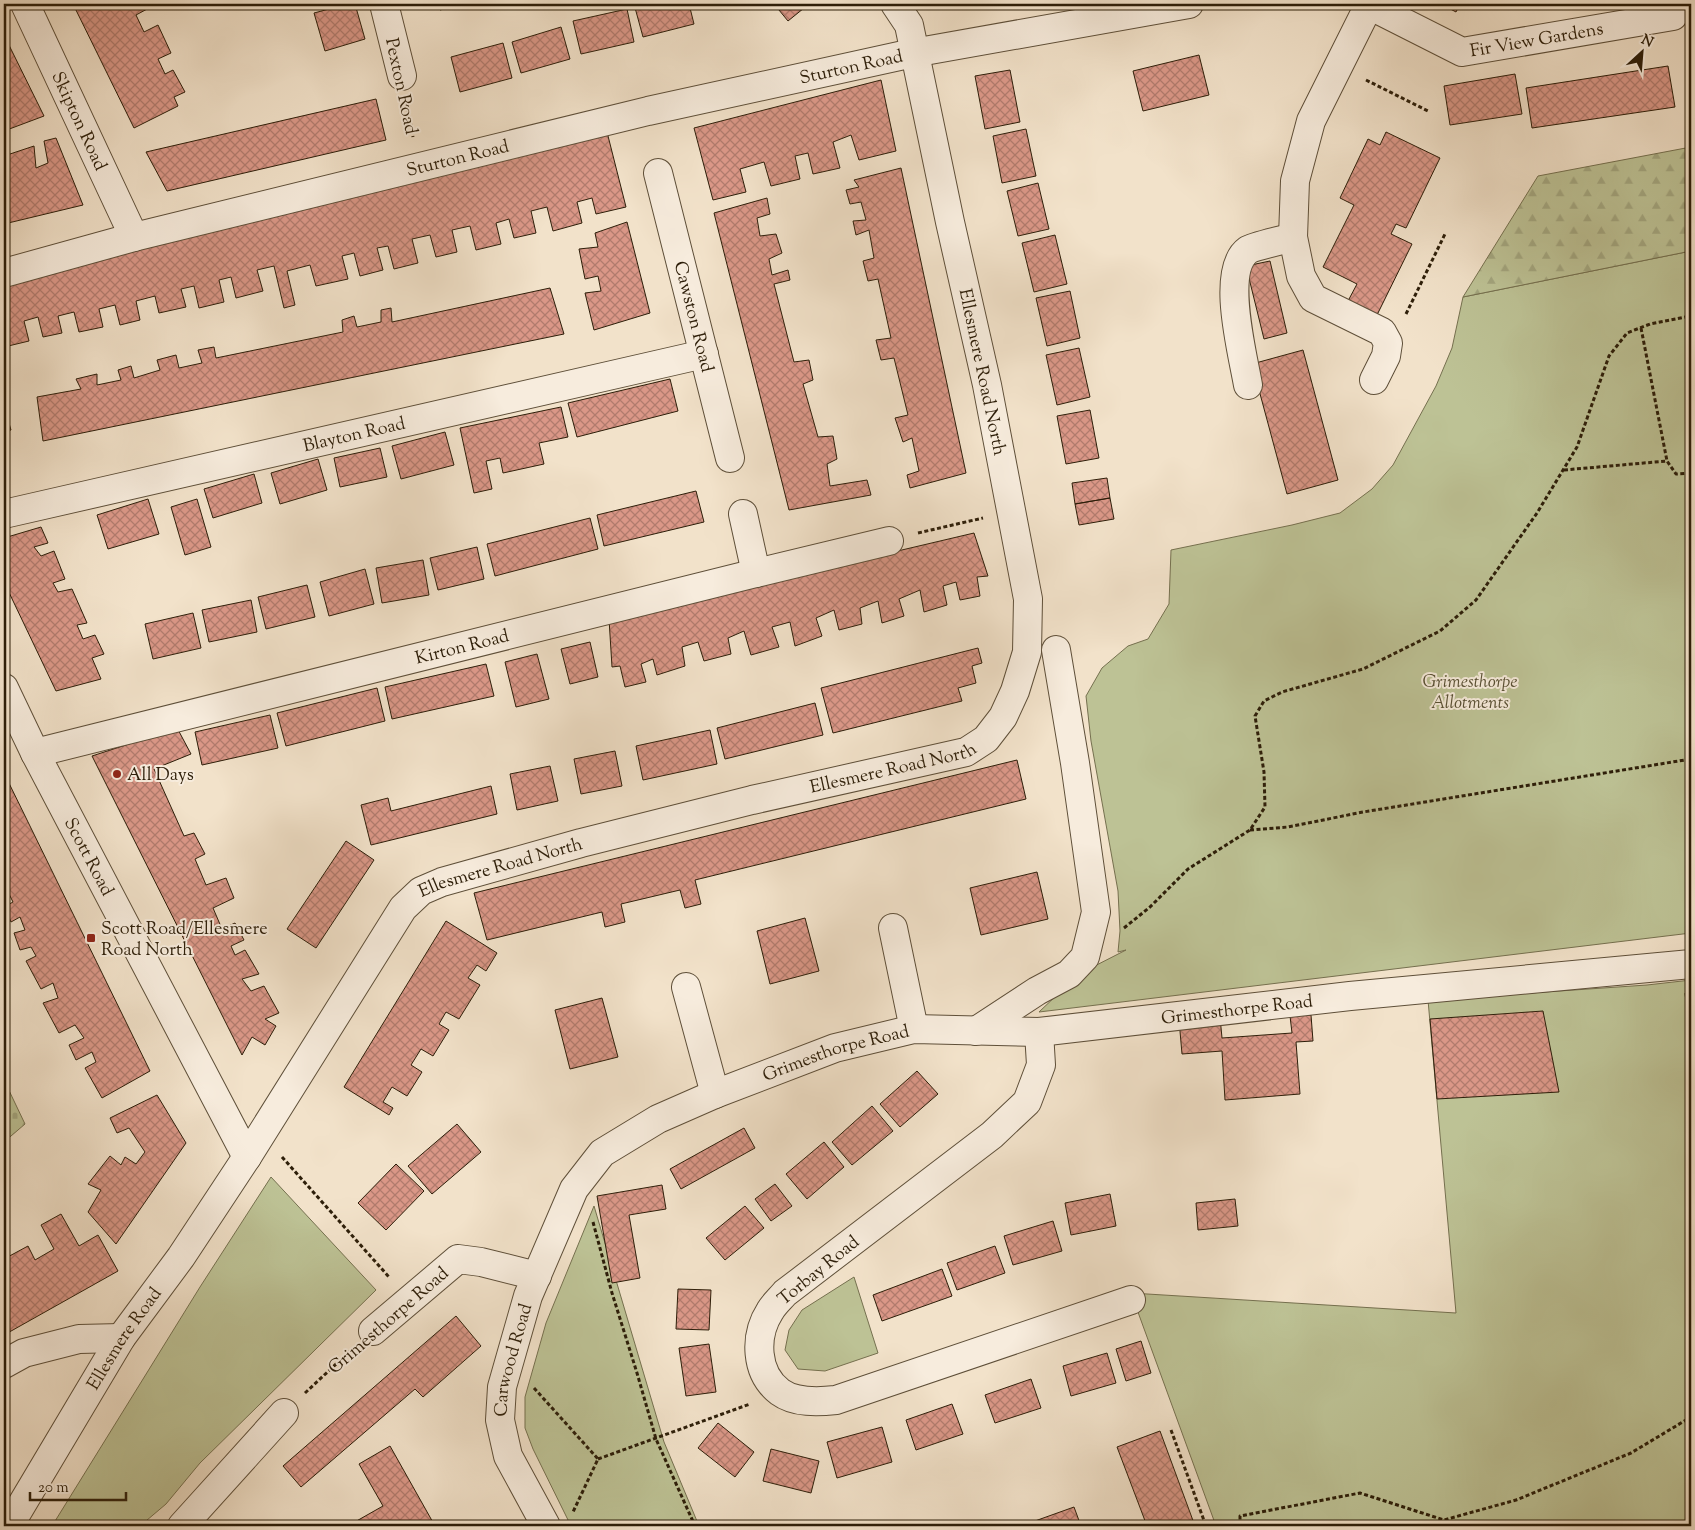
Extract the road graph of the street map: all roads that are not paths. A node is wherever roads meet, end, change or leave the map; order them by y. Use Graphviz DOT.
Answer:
graph roads {
  1 [pos="25,4"];
  2 [pos="384,4"];
  3 [pos="895,4"];
  4 [pos="1189,4"];
  5 [pos="1368,4"];
  6 [pos="1671,4"];
  7 [pos="914,53"];
  8 [pos="402,76"];
  9 [pos="658,173"];
  10 [pos="1292,237"];
  11 [pos="134,238"];
  12 [pos="4,273"];
  13 [pos="704,354"];
  14 [pos="1374,380"];
  15 [pos="1248,384"];
  16 [pos="730,458"];
  17 [pos="4,514"];
  18 [pos="743,514"];
  19 [pos="888,541"];
  20 [pos="756,572"];
  21 [pos="1056,650"];
  22 [pos="4,688"];
  23 [pos="35,753"];
  24 [pos="893,928"];
  25 [pos="1686,965"];
  26 [pos="686,987"];
  27 [pos="914,1029"];
  28 [pos="976,1030"];
  29 [pos="1039,1032"];
  30 [pos="715,1094"];
  31 [pos="247,1157"];
  32 [pos="537,1276"];
  33 [pos="1131,1300"];
  34 [pos="373,1331"];
  35 [pos="121,1338"];
  36 [pos="4,1364"];
  37 [pos="284,1413"];
  38 [pos="558,1522"];
  39 [pos="9,1526"];
  40 [pos="182,1526"];
  1 -- 11 [label="street, Skipton Road"];
  2 -- 8 [label="street, Pexton Road"];
  3 -- 7 [label="street, Ellesmere Road North"];
  4 -- 7 [label="street, Sturton Road"];
  5 -- 6 [label="street, Fir View Gardens"];
  5 -- 10 [label="street, Fir View Gardens"];
  7 -- 11 [label="street, Sturton Road"];
  7 -- 31 [label="street, Ellesmere Road North"];
  9 -- 13 [label="street, Cawston Road"];
  10 -- 14 [label="street, Fir View Gardens"];
  10 -- 15 [label="street"];
  11 -- 12 [label="street, Sturton Road"];
  13 -- 16 [label="street, Cawston Road"];
  13 -- 17 [label="street, Blayton Road"];
  18 -- 20 [label="street"];
  19 -- 20 [label="street, Kirton Road"];
  20 -- 23 [label="street, Kirton Road"];
  21 -- 28 [label="street"];
  22 -- 23 [label="street, Scott Road"];
  23 -- 31 [label="street, Scott Road"];
  24 -- 27 [label="street"];
  25 -- 29 [label="street, Grimesthorpe Road"];
  26 -- 30 [label="street"];
  27 -- 28 [label="street, Grimesthorpe Road"];
  27 -- 30 [label="street, Grimesthorpe Road"];
  28 -- 29 [label="street, Grimesthorpe Road"];
  29 -- 33 [label="street, Torbay Road"];
  30 -- 32 [label="street, Grimesthorpe Road"];
  31 -- 35 [label="street, Ellesmere Road"];
  32 -- 34 [label="street, Grimesthorpe Road"];
  32 -- 38 [label="street, Carwood Road"];
  35 -- 36 [label="street"];
  35 -- 39 [label="street, Ellesmere Road"];
  37 -- 40 [label="street"];
}
